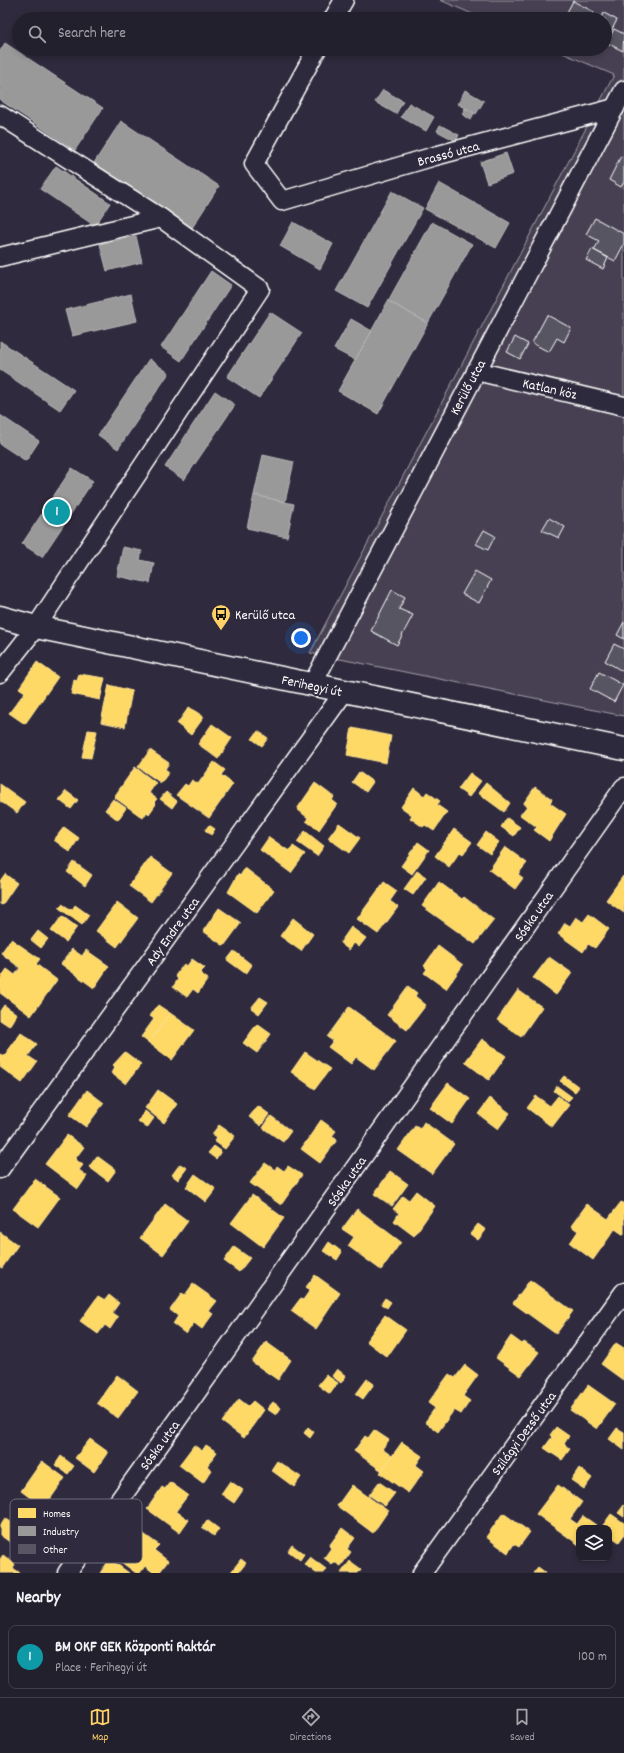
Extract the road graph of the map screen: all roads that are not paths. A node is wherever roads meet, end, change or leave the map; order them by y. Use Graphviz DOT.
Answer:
graph roads {
  1 [pos="344,0"];
  2 [pos="337,12"];
  3 [pos="313,56"];
  4 [pos="624,90"];
  5 [pos="615,108"];
  6 [pos="0,114"];
  7 [pos="161,218"];
  8 [pos="0,257"];
  9 [pos="476,371"];
  10 [pos="624,406"];
  11 [pos="0,618"];
  12 [pos="36,627"];
  13 [pos="0,673"];
  14 [pos="312,685"];
  15 [pos="344,692"];
  16 [pos="624,749"];
  17 [pos="624,787"];
  18 [pos="0,1169"];
  19 [pos="624,1292"];
  20 [pos="121,1499"];
  21 [pos="74,1563"];
  22 [pos="67,1573"];
  23 [pos="422,1573"];
  1 -- 2 [label="street"];
  3 -- 5 [label="street, Brassó utca"];
  4 -- 5 [label="street, Kerülő utca"];
  5 -- 9 [label="street, Kerülő utca"];
  6 -- 7 [label="street"];
  7 -- 8 [label="street"];
  7 -- 12 [label="street"];
  9 -- 10 [label="street, Katlan köz"];
  9 -- 14 [label="street, Kerülő utca"];
  11 -- 12 [label="main road, Ferihegyi út"];
  12 -- 13 [label="street"];
  12 -- 14 [label="main road, Ferihegyi út"];
  14 -- 15 [label="main road, Ferihegyi út"];
  15 -- 16 [label="main road, Ferihegyi út"];
  15 -- 18 [label="street, Ady Endre utca"];
  17 -- 20 [label="street, Sóska utca"];
  19 -- 23 [label="street, Szilágyi Dezső utca"];
  21 -- 22 [label="street, Sóska utca"];
}
